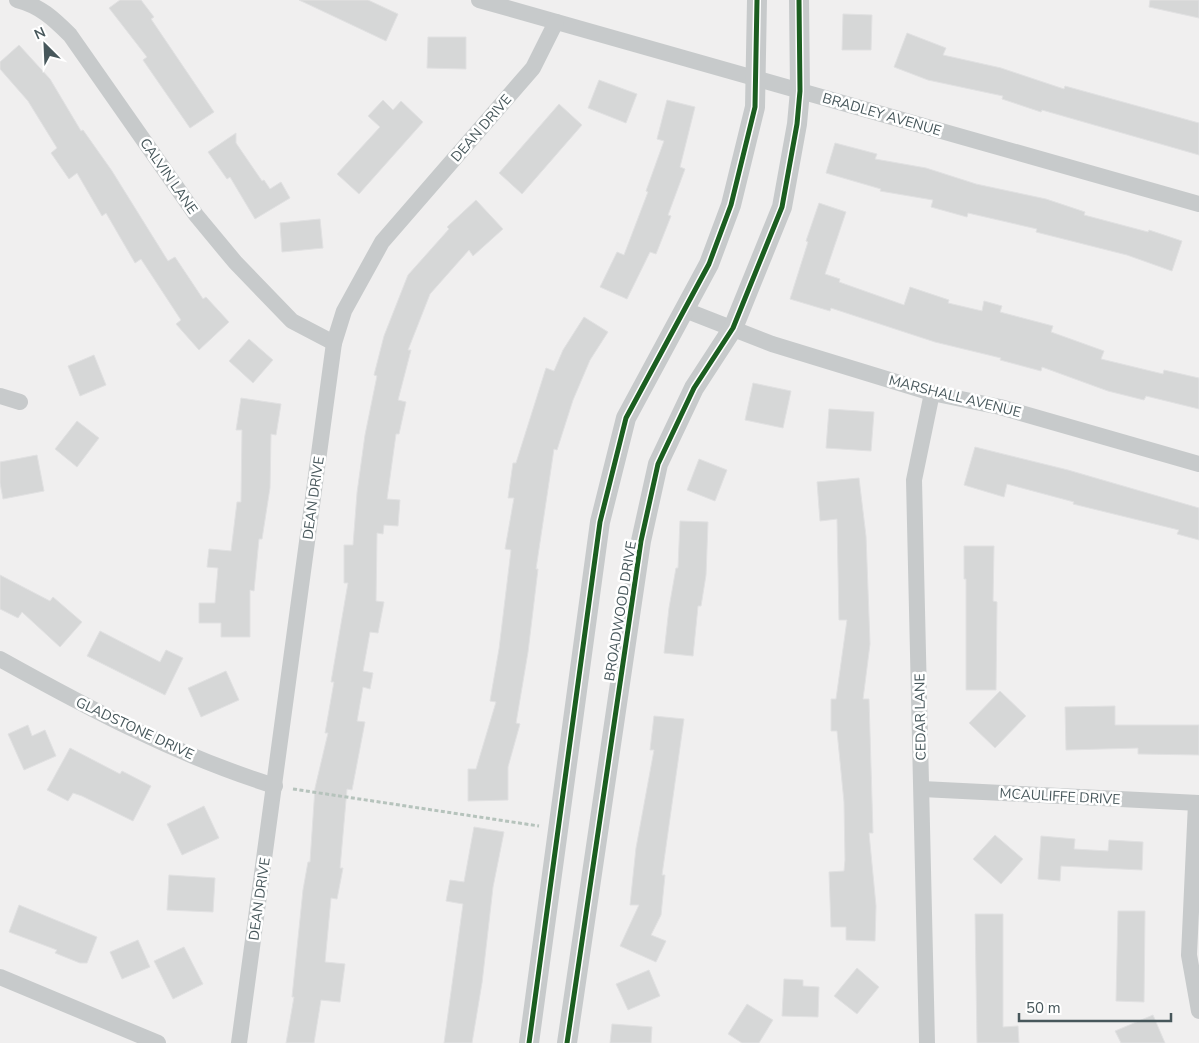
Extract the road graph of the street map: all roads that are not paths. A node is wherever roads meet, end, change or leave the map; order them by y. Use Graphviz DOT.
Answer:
graph roads {
  1 [pos="17,0"];
  2 [pos="479,0"];
  3 [pos="757,0"];
  4 [pos="800,0"];
  5 [pos="556,22"];
  6 [pos="756,78"];
  7 [pos="800,91"];
  8 [pos="1199,204"];
  9 [pos="685,310"];
  10 [pos="733,328"];
  11 [pos="334,343"];
  12 [pos="932,393"];
  13 [pos="0,396"];
  14 [pos="20,402"];
  15 [pos="1199,464"];
  16 [pos="0,659"];
  17 [pos="275,786"];
  18 [pos="922,788"];
  19 [pos="1198,803"];
  20 [pos="0,977"];
  21 [pos="1199,1011"];
  22 [pos="158,1043"];
  23 [pos="239,1043"];
  24 [pos="529,1043"];
  25 [pos="568,1043"];
  26 [pos="927,1043"];
  1 -- 11 [label="street, CALVIN LANE"];
  2 -- 5 [label="street, BRADLEY AVENUE"];
  3 -- 6 [label="street"];
  4 -- 7 [label="street, BROADWOOD DRIVE"];
  5 -- 6 [label="street, BRADLEY AVENUE"];
  5 -- 11 [label="street, DEAN DRIVE"];
  6 -- 7 [label="street, BRADLEY AVENUE"];
  6 -- 9 [label="street"];
  7 -- 8 [label="street, BRADLEY AVENUE"];
  7 -- 10 [label="street, BROADWOOD DRIVE"];
  9 -- 10 [label="street, MARSHALL AVENUE"];
  9 -- 24 [label="street"];
  10 -- 12 [label="street, MARSHALL AVENUE"];
  10 -- 25 [label="street, BROADWOOD DRIVE"];
  11 -- 17 [label="street, DEAN DRIVE"];
  12 -- 15 [label="street, MARSHALL AVENUE"];
  12 -- 18 [label="street, CEDAR LANE"];
  13 -- 14 [label="street"];
  16 -- 17 [label="street, GLADSTONE DRIVE"];
  17 -- 23 [label="street, DEAN DRIVE"];
  18 -- 19 [label="street, MCAULIFFE DRIVE"];
  18 -- 26 [label="street, CEDAR LANE"];
  19 -- 21 [label="street"];
  20 -- 22 [label="street"];
}
